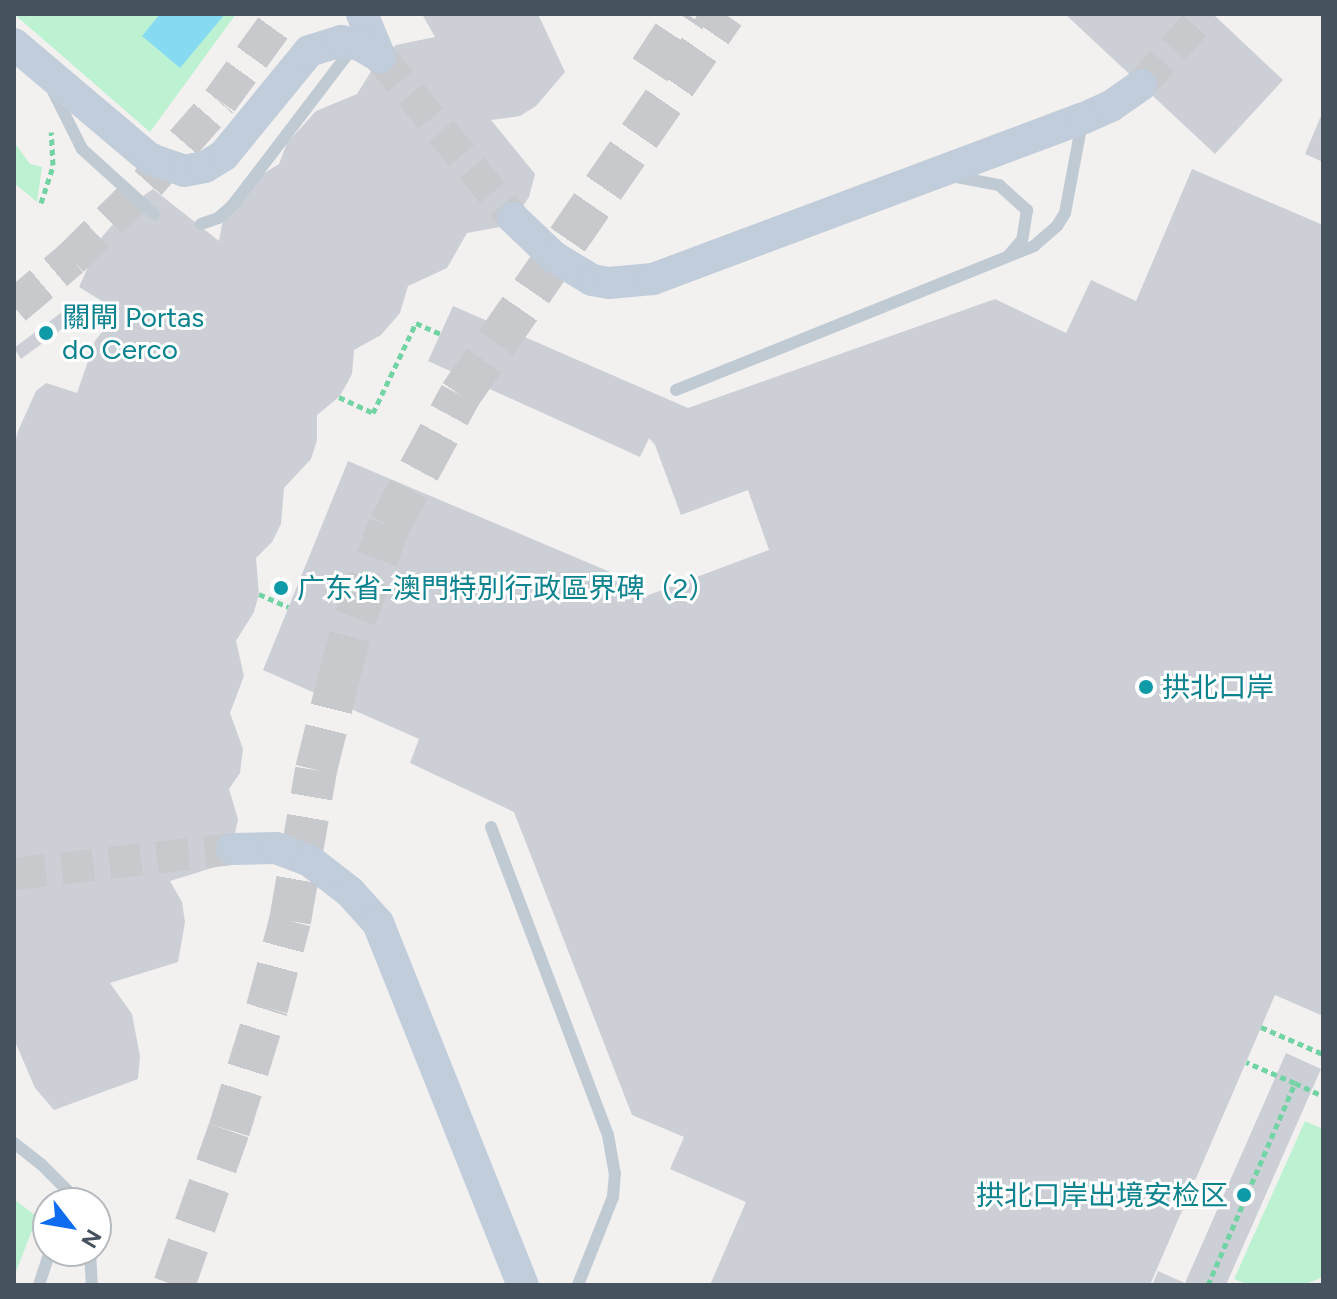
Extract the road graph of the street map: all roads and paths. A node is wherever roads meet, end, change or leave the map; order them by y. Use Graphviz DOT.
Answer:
graph roads {
  1 [pos="366,38"];
  2 [pos="19,48"];
  3 [pos="1141,85"];
  4 [pos="1082,119"];
  5 [pos="48,120"];
  6 [pos="924,179"];
  7 [pos="41,203"];
  8 [pos="154,214"];
  9 [pos="513,218"];
  10 [pos="201,224"];
  11 [pos="1003,262"];
  12 [pos="441,334"];
  13 [pos="676,390"];
  14 [pos="339,397"];
  15 [pos="259,594"];
  16 [pos="288,607"];
  17 [pos="491,827"];
  18 [pos="232,849"];
  19 [pos="1261,1027"];
  20 [pos="1323,1054"];
  21 [pos="1246,1062"];
  22 [pos="1295,1083"];
  23 [pos="1323,1096"];
  24 [pos="14,1143"];
  25 [pos="60,1187"];
  26 [pos="523,1285"];
  27 [pos="578,1285"];
  28 [pos="1208,1285"];
  1 -- 2 [label="main road"];
  1 -- 10 [label="lane"];
  2 -- 8 [label="lane"];
  3 -- 4 [label="main road"];
  4 -- 6 [label="main road"];
  4 -- 11 [label="lane"];
  5 -- 7 [label="path"];
  6 -- 9 [label="main road"];
  6 -- 11 [label="lane"];
  11 -- 13 [label="lane"];
  12 -- 14 [label="path"];
  15 -- 16 [label="path"];
  17 -- 27 [label="lane"];
  18 -- 26 [label="main road"];
  19 -- 20 [label="path"];
  21 -- 22 [label="path"];
  22 -- 23 [label="path"];
  22 -- 28 [label="path"];
  24 -- 25 [label="lane"];
}
